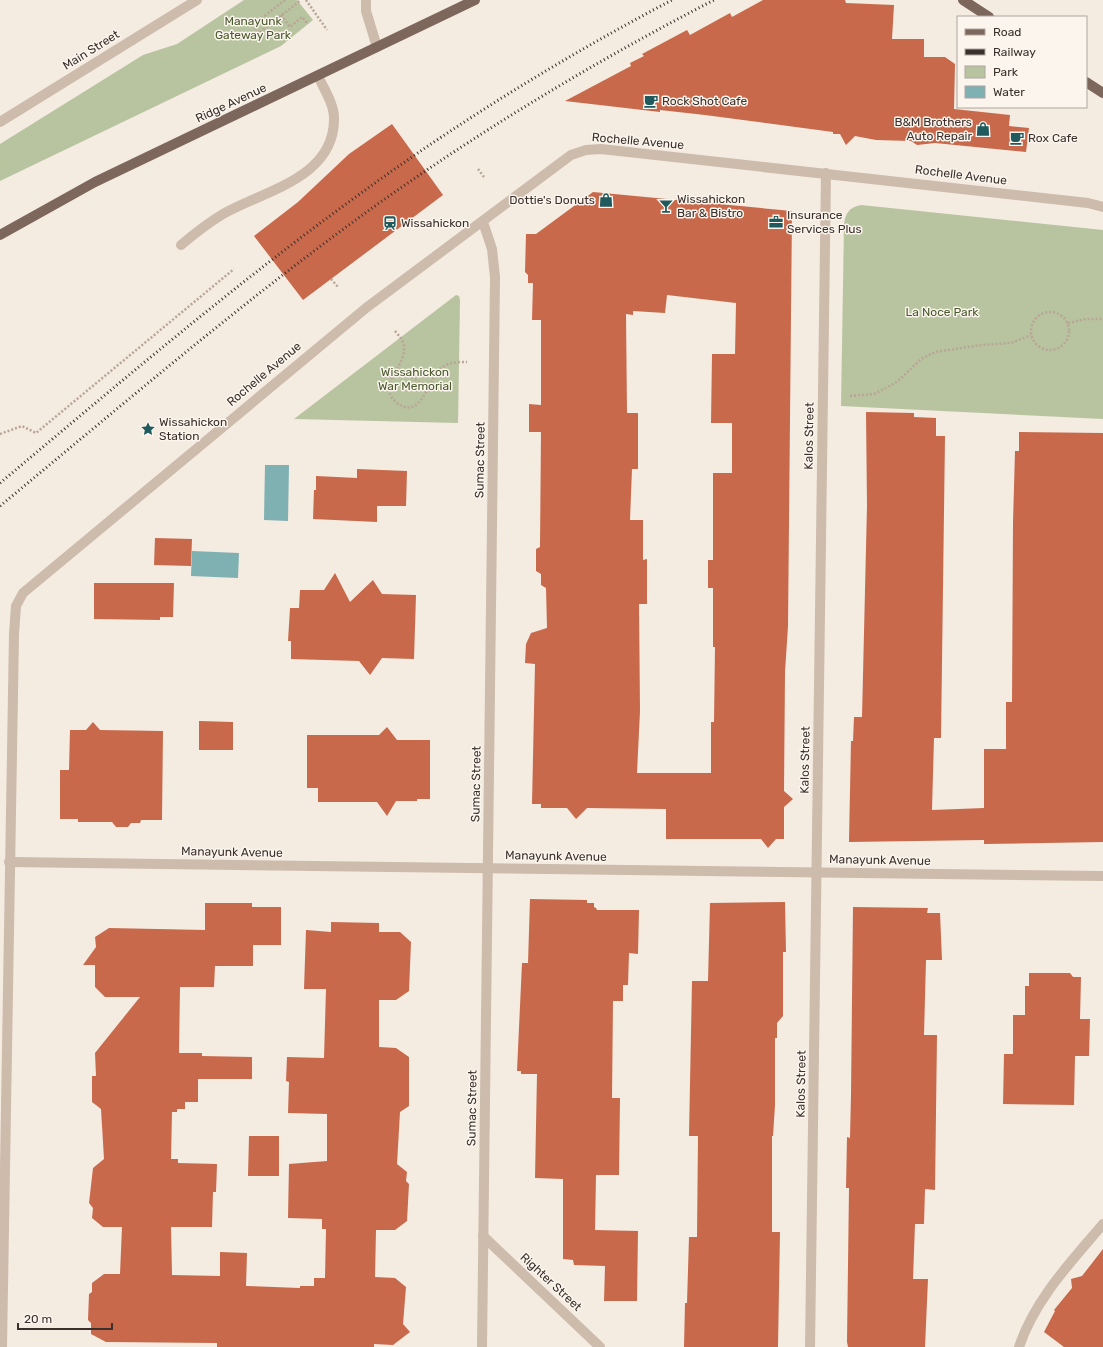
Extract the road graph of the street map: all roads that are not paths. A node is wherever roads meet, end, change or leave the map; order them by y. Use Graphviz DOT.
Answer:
graph roads {
  1 [pos="366,0"];
  2 [pos="475,0"];
  3 [pos="963,0"];
  4 [pos="192,1"];
  5 [pos="987,16"];
  6 [pos="377,47"];
  7 [pos="318,76"];
  8 [pos="1087,83"];
  9 [pos="1103,93"];
  10 [pos="0,122"];
  11 [pos="826,173"];
  12 [pos="1103,207"];
  13 [pos="483,222"];
  14 [pos="0,235"];
  15 [pos="181,245"];
  16 [pos="5,764"];
  17 [pos="9,862"];
  18 [pos="488,868"];
  19 [pos="817,873"];
  20 [pos="1103,876"];
  21 [pos="1103,1224"];
  22 [pos="484,1236"];
  23 [pos="2,1347"];
  24 [pos="482,1347"];
  25 [pos="600,1347"];
  26 [pos="810,1347"];
  27 [pos="1019,1347"];
  1 -- 6 [label="street"];
  2 -- 6 [label="main road, Ridge Avenue"];
  3 -- 5 [label="main road"];
  4 -- 10 [label="street, Main Street"];
  6 -- 7 [label="main road, Ridge Avenue"];
  7 -- 14 [label="main road, Ridge Avenue"];
  7 -- 15 [label="street"];
  8 -- 9 [label="main road"];
  11 -- 12 [label="street, Rochelle Avenue"];
  11 -- 13 [label="street, Rochelle Avenue"];
  11 -- 19 [label="street, Kalos Street"];
  13 -- 16 [label="street, Rochelle Avenue"];
  13 -- 18 [label="street, Sumac Street"];
  16 -- 17 [label="street, Rochelle Avenue"];
  17 -- 18 [label="street, Manayunk Avenue"];
  17 -- 23 [label="street, Rochelle Avenue"];
  18 -- 19 [label="street, Manayunk Avenue"];
  18 -- 22 [label="street, Sumac Street"];
  19 -- 20 [label="street, Manayunk Avenue"];
  19 -- 26 [label="street, Kalos Street"];
  21 -- 27 [label="street"];
  22 -- 24 [label="street, Sumac Street"];
  22 -- 25 [label="street, Righter Street"];
}
